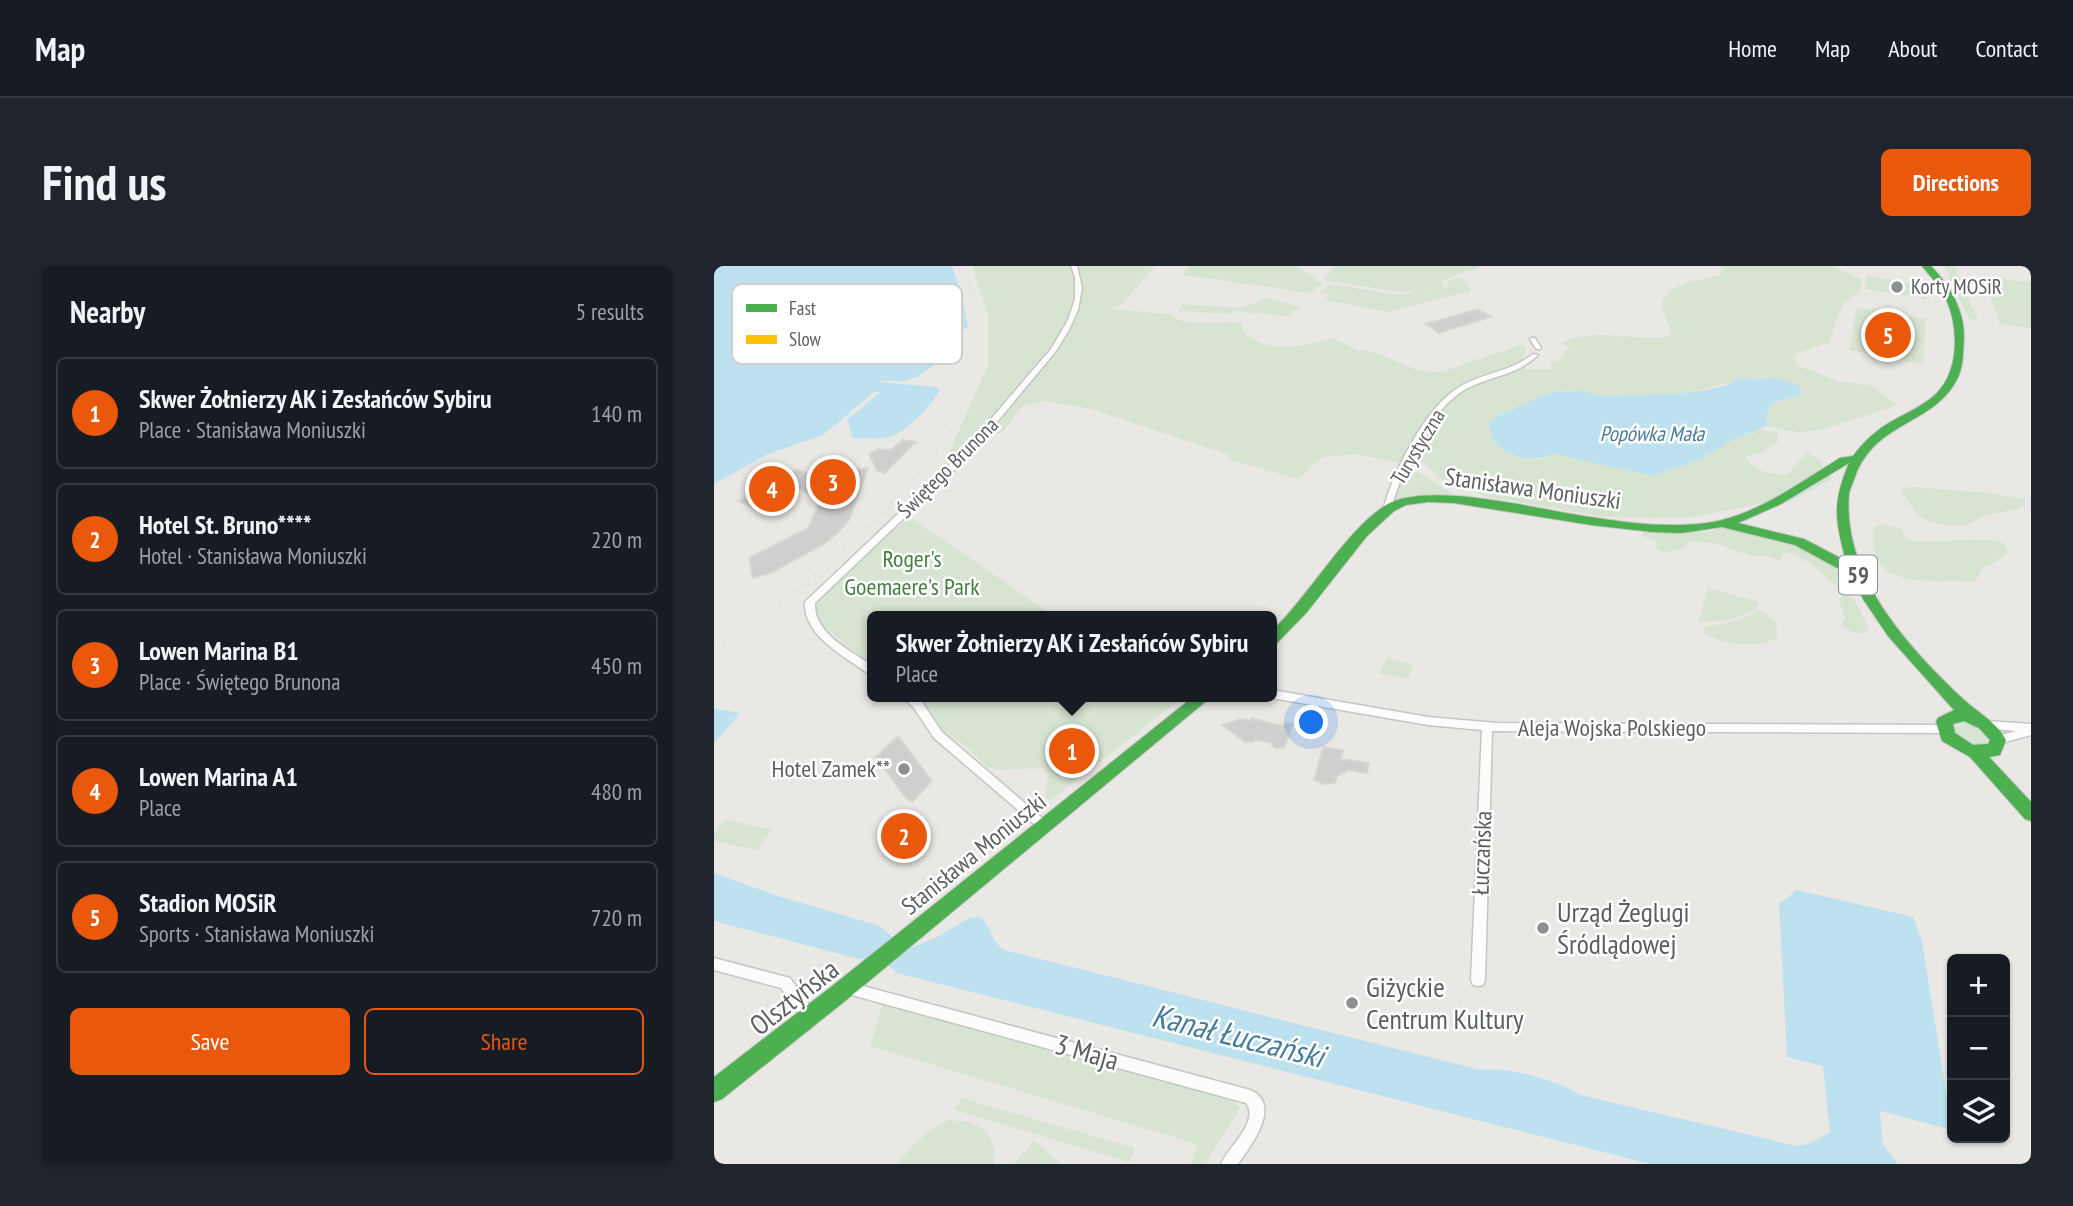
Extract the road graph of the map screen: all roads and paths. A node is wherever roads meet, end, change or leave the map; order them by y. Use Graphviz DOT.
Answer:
graph roads {
  1 [pos="1074,266"];
  2 [pos="1926,266"];
  3 [pos="1533,339"];
  4 [pos="1856,458"];
  5 [pos="1387,510"];
  6 [pos="1724,524"];
  7 [pos="1857,573"];
  8 [pos="1277,634"];
  9 [pos="867,666"];
  10 [pos="1928,676"];
  11 [pos="1277,695"];
  12 [pos="914,702"];
  13 [pos="1197,702"];
  14 [pos="1970,716"];
  15 [pos="1946,723"];
  16 [pos="1987,725"];
  17 [pos="1487,727"];
  18 [pos="2031,729"];
  19 [pos="1988,748"];
  20 [pos="2027,808"];
  21 [pos="1044,826"];
  22 [pos="714,964"];
  23 [pos="872,969"];
  24 [pos="1478,980"];
  25 [pos="848,988"];
  26 [pos="810,1018"];
  27 [pos="714,1091"];
  28 [pos="1228,1164"];
  1 -- 9 [label="street, Świętego Brunona"];
  2 -- 4 [label="street, Stanisława Moniuszki / 59"];
  3 -- 5 [label="street, Turystyczna"];
  4 -- 6 [label="street, Stanisława Moniuszki"];
  4 -- 7 [label="street, 59"];
  5 -- 6 [label="street, Stanisława Moniuszki"];
  5 -- 8 [label="street, Stanisława Moniuszki"];
  6 -- 7 [label="street, Stanisława Moniuszki"];
  7 -- 10 [label="street, 59"];
  10 -- 14 [label="street, 59"];
  10 -- 15 [label="street, 59"];
  11 -- 17 [label="street, Aleja Wojska Polskiego"];
  12 -- 21 [label="street"];
  13 -- 21 [label="street, Stanisława Moniuszki"];
  14 -- 15 [label="street"];
  14 -- 16 [label="street"];
  15 -- 17 [label="street, Aleja Wojska Polskiego"];
  15 -- 19 [label="street"];
  16 -- 18 [label="street"];
  16 -- 19 [label="street"];
  17 -- 24 [label="street, Łuczańska"];
  18 -- 19 [label="street"];
  19 -- 20 [label="street"];
  21 -- 23 [label="street, Stanisława Moniuszki"];
  22 -- 26 [label="street"];
  23 -- 25 [label="street, Olsztyńska"];
  25 -- 26 [label="street, Olsztyńska"];
  25 -- 28 [label="street, 3 Maja"];
  26 -- 27 [label="street, Olsztyńska"];
}
